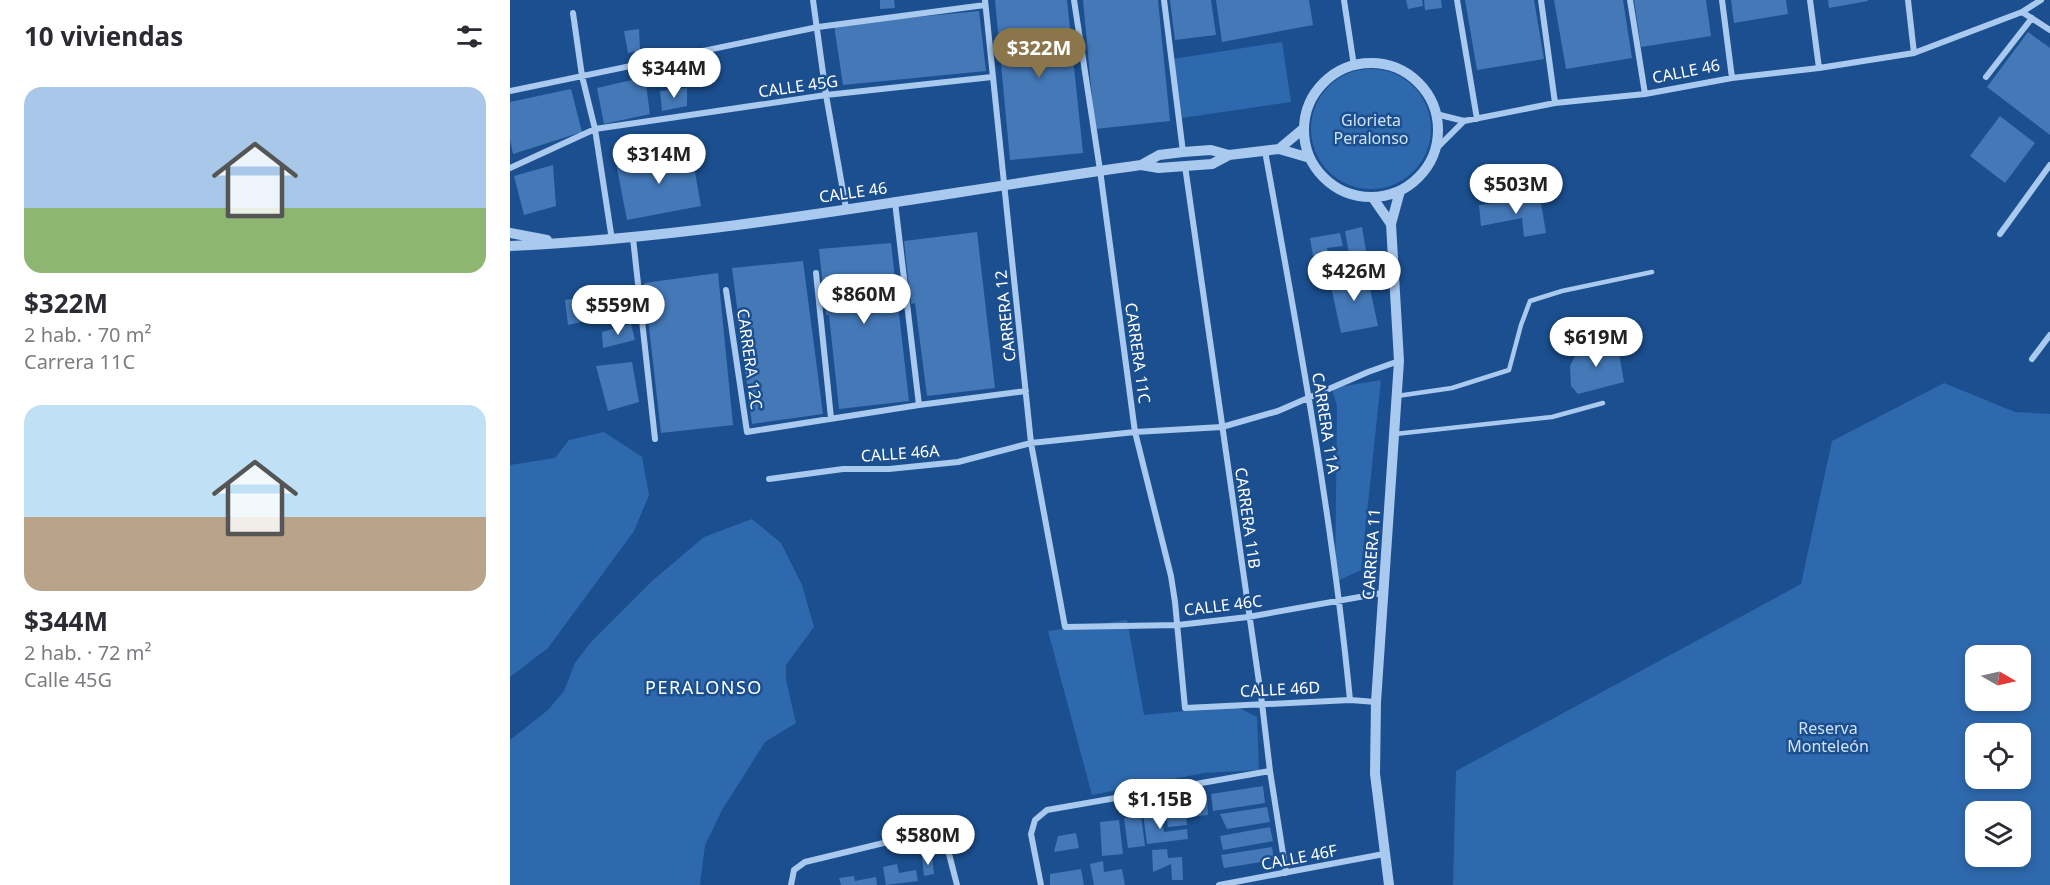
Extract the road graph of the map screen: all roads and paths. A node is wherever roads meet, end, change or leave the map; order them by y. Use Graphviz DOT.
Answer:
graph roads {
  1 [pos="813,0"];
  2 [pos="1074,0"];
  3 [pos="1164,0"];
  4 [pos="1344,0"];
  5 [pos="1457,0"];
  6 [pos="1541,0"];
  7 [pos="1630,0"];
  8 [pos="1722,0"];
  9 [pos="1810,0"];
  10 [pos="1908,0"];
  11 [pos="2041,0"];
  12 [pos="985,3"];
  13 [pos="2022,12"];
  14 [pos="573,13"];
  15 [pos="2032,18"];
  16 [pos="818,27"];
  17 [pos="2050,30"];
  18 [pos="1914,53"];
  19 [pos="1354,66"];
  20 [pos="1819,68"];
  21 [pos="582,76"];
  22 [pos="992,77"];
  23 [pos="1986,77"];
  24 [pos="1732,78"];
  25 [pos="510,91"];
  26 [pos="1645,94"];
  27 [pos="826,95"];
  28 [pos="1555,104"];
  29 [pos="1436,114"];
  30 [pos="1477,119"];
  31 [pos="1464,121"];
  32 [pos="1304,128"];
  33 [pos="595,129"];
  34 [pos="1279,149"];
  35 [pos="1435,150"];
  36 [pos="1265,151"];
  37 [pos="1184,152"];
  38 [pos="1229,155"];
  39 [pos="1310,158"];
  40 [pos="1141,165"];
  41 [pos="2050,165"];
  42 [pos="1185,166"];
  43 [pos="510,168"];
  44 [pos="1100,170"];
  45 [pos="1005,185"];
  46 [pos="1400,191"];
  47 [pos="1372,198"];
  48 [pos="894,201"];
  49 [pos="846,208"];
  50 [pos="1391,224"];
  51 [pos="510,233"];
  52 [pos="2000,234"];
  53 [pos="633,238"];
  54 [pos="612,240"];
  55 [pos="568,243"];
  56 [pos="510,246"];
  57 [pos="1652,272"];
  58 [pos="816,273"];
  59 [pos="726,290"];
  60 [pos="2050,335"];
  61 [pos="2032,359"];
  62 [pos="1399,361"];
  63 [pos="1026,391"];
  64 [pos="1309,396"];
  65 [pos="1397,396"];
  66 [pos="1603,402"];
  67 [pos="919,405"];
  68 [pos="831,418"];
  69 [pos="1222,427"];
  70 [pos="1135,432"];
  71 [pos="1395,434"];
  72 [pos="655,439"];
  73 [pos="1031,443"];
  74 [pos="769,479"];
  75 [pos="1382,593"];
  76 [pos="1340,600"];
  77 [pos="1248,617"];
  78 [pos="1178,625"];
  79 [pos="1065,627"];
  80 [pos="1350,700"];
  81 [pos="1376,702"];
  82 [pos="1262,704"];
  83 [pos="1185,708"];
  84 [pos="1270,771"];
  85 [pos="1384,854"];
  86 [pos="1286,873"];
  87 [pos="791,885"];
  88 [pos="957,885"];
  89 [pos="1041,885"];
  90 [pos="1219,885"];
  91 [pos="1389,885"];
  1 -- 16 [label="street"];
  2 -- 44 [label="street, CARRERA 11C"];
  3 -- 37 [label="street"];
  4 -- 19 [label="street"];
  5 -- 30 [label="street"];
  6 -- 28 [label="street"];
  7 -- 26 [label="street"];
  8 -- 24 [label="street"];
  9 -- 20 [label="street"];
  10 -- 18 [label="street"];
  11 -- 13 [label="street, CALLE 46"];
  12 -- 16 [label="street"];
  12 -- 22 [label="street, CARRERA 12"];
  13 -- 15 [label="street"];
  13 -- 18 [label="street, CALLE 46"];
  14 -- 21 [label="street"];
  15 -- 17 [label="street"];
  15 -- 23 [label="street"];
  16 -- 21 [label="street"];
  16 -- 27 [label="street"];
  18 -- 20 [label="street, CALLE 46"];
  19 -- 29 [label="street"];
  19 -- 32 [label="street"];
  20 -- 24 [label="street, CALLE 46"];
  21 -- 25 [label="street"];
  21 -- 33 [label="street"];
  22 -- 27 [label="street, CALLE 45G"];
  22 -- 45 [label="street, CARRERA 12"];
  24 -- 26 [label="street, CALLE 46"];
  26 -- 28 [label="street, CALLE 46"];
  27 -- 33 [label="street, CALLE 45G"];
  27 -- 49 [label="street"];
  28 -- 30 [label="street, CALLE 46"];
  29 -- 31 [label="street, CALLE 46"];
  29 -- 35 [label="street"];
  30 -- 31 [label="street, CALLE 46"];
  31 -- 35 [label="street"];
  32 -- 34 [label="street"];
  32 -- 39 [label="street"];
  33 -- 43 [label="street, CALLE 45G"];
  33 -- 54 [label="street"];
  34 -- 36 [label="street, CALLE 46"];
  34 -- 39 [label="street, CALLE 46"];
  35 -- 46 [label="street"];
  36 -- 38 [label="street, CALLE 46"];
  36 -- 64 [label="street, CARRERA 11A"];
  37 -- 38 [label="street, CALLE 46"];
  37 -- 40 [label="street, CALLE 46"];
  38 -- 42 [label="street, CALLE 46"];
  39 -- 47 [label="street"];
  40 -- 42 [label="street, CALLE 46"];
  40 -- 44 [label="street, CALLE 46"];
  41 -- 52 [label="street"];
  42 -- 69 [label="street, CARRERA 11B"];
  44 -- 45 [label="street, CALLE 46"];
  44 -- 70 [label="street, CARRERA 11C"];
  45 -- 48 [label="street, CALLE 46"];
  45 -- 63 [label="street, CARRERA 12"];
  46 -- 47 [label="street"];
  46 -- 50 [label="street, CARRERA 11"];
  47 -- 50 [label="street"];
  48 -- 49 [label="street, CALLE 46"];
  48 -- 67 [label="street"];
  49 -- 53 [label="street, CALLE 46"];
  50 -- 62 [label="street, CARRERA 11"];
  51 -- 55 [label="street, CALLE 46"];
  53 -- 54 [label="street, CALLE 46"];
  53 -- 72 [label="street"];
  54 -- 55 [label="street, CALLE 46"];
  55 -- 56 [label="street, CALLE 46"];
  57 -- 65 [label="lane"];
  58 -- 68 [label="street"];
  59 -- 68 [label="street, CARRERA 12C"];
  60 -- 61 [label="street"];
  62 -- 64 [label="street, CALLE 46A"];
  62 -- 65 [label="street, CARRERA 11"];
  63 -- 67 [label="street"];
  63 -- 73 [label="street, CARRERA 12"];
  64 -- 69 [label="street, CALLE 46A"];
  64 -- 76 [label="street, CARRERA 11A"];
  65 -- 71 [label="street, CARRERA 11"];
  66 -- 71 [label="lane"];
  67 -- 68 [label="street"];
  69 -- 70 [label="street, CALLE 46A"];
  69 -- 77 [label="street, CARRERA 11B"];
  70 -- 73 [label="street, CALLE 46A"];
  70 -- 78 [label="street, CARRERA 11C"];
  71 -- 75 [label="street, CARRERA 11"];
  73 -- 74 [label="street, CALLE 46A"];
  73 -- 79 [label="street, CARRERA 12"];
  75 -- 76 [label="street, CALLE 46C"];
  75 -- 81 [label="street, CARRERA 11"];
  76 -- 77 [label="street, CALLE 46C"];
  76 -- 80 [label="street, CARRERA 11A"];
  77 -- 78 [label="street, CALLE 46C"];
  77 -- 82 [label="street, CARRERA 11B"];
  78 -- 79 [label="street, CALLE 46C"];
  78 -- 83 [label="street, CARRERA 11C"];
  80 -- 81 [label="street, CALLE 46D"];
  80 -- 82 [label="street, CALLE 46D"];
  81 -- 85 [label="street, CARRERA 11"];
  82 -- 83 [label="street, CALLE 46D"];
  82 -- 84 [label="street, CARRERA 11B"];
  84 -- 86 [label="street, CARRERA 11B"];
  84 -- 89 [label="street"];
  85 -- 86 [label="street, CALLE 46F"];
  85 -- 91 [label="street, CARRERA 11"];
  86 -- 90 [label="street, CALLE 46F"];
  87 -- 88 [label="street"];
}
